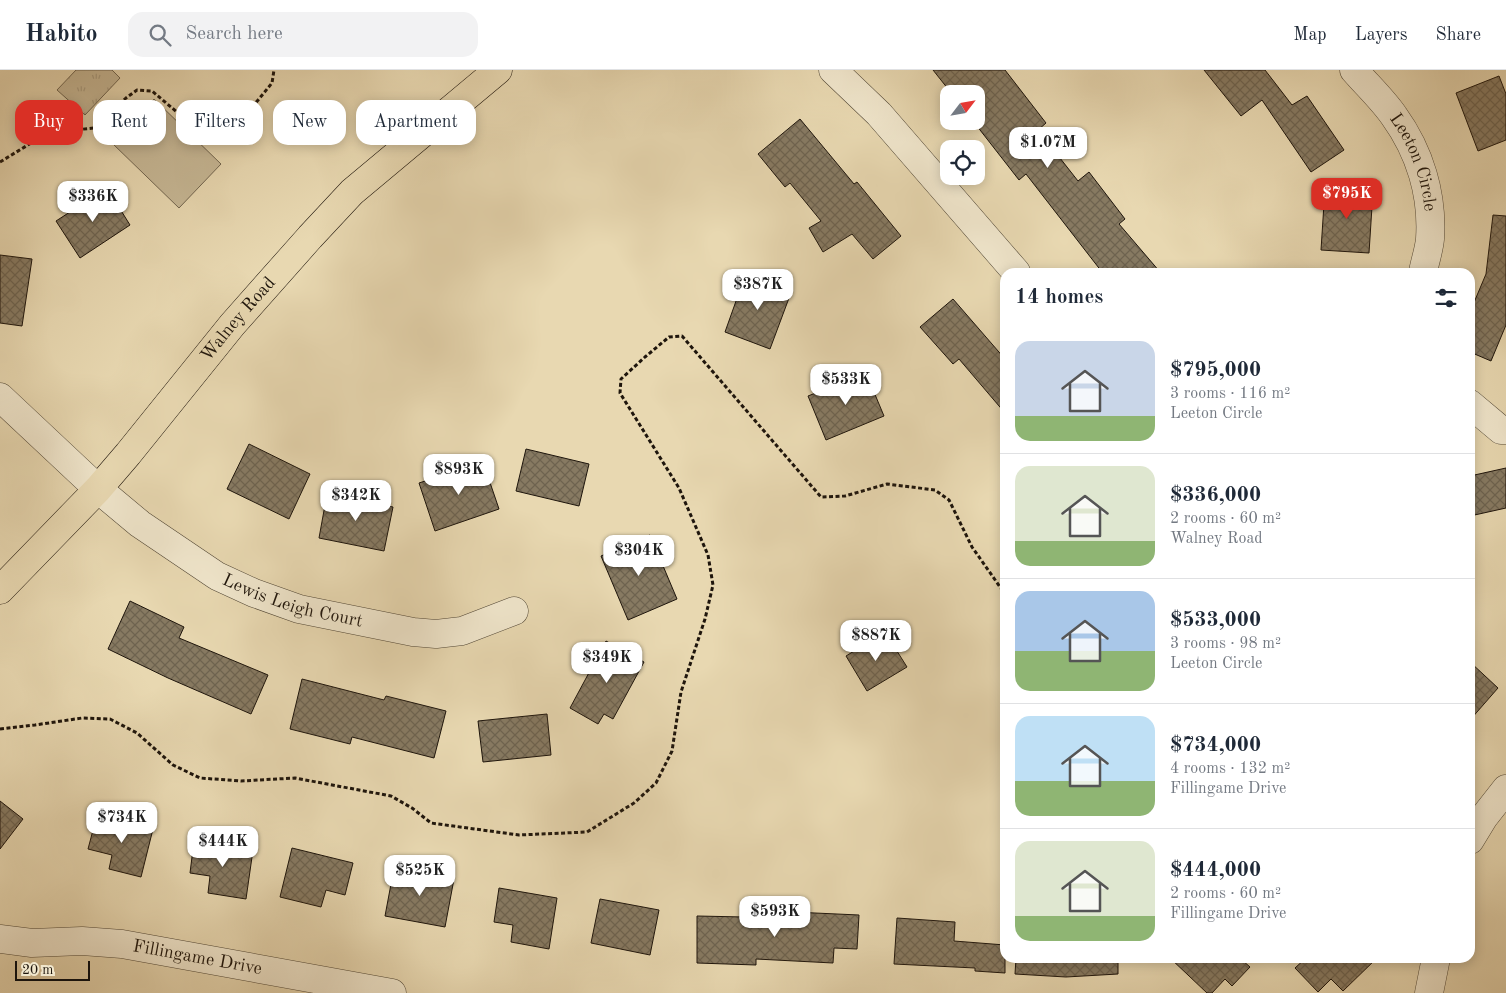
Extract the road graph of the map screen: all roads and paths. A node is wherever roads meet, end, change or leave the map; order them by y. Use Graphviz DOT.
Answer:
graph roads {
  1 [pos="274,70"];
  2 [pos="498,70"];
  3 [pos="833,70"];
  4 [pos="1354,70"];
  5 [pos="0,162"];
  6 [pos="1013,268"];
  7 [pos="1424,268"];
  8 [pos="0,397"];
  9 [pos="1475,408"];
  10 [pos="1506,430"];
  11 [pos="98,489"];
  12 [pos="1000,587"];
  13 [pos="0,590"];
  14 [pos="514,611"];
  15 [pos="0,729"];
  16 [pos="1506,790"];
  17 [pos="1475,832"];
  18 [pos="0,939"];
  19 [pos="1435,963"];
  20 [pos="392,993"];
  21 [pos="1429,993"];
  1 -- 5 [label="path"];
  2 -- 11 [label="main road, Walney Road"];
  3 -- 6 [label="street"];
  4 -- 7 [label="street, Leeton Circle"];
  8 -- 11 [label="street, Lewis Leigh Court"];
  9 -- 10 [label="street"];
  11 -- 13 [label="main road, Walney Road"];
  11 -- 14 [label="street, Lewis Leigh Court"];
  12 -- 15 [label="path"];
  16 -- 17 [label="street"];
  18 -- 20 [label="street, Fillingame Drive"];
  19 -- 21 [label="street"];
}
